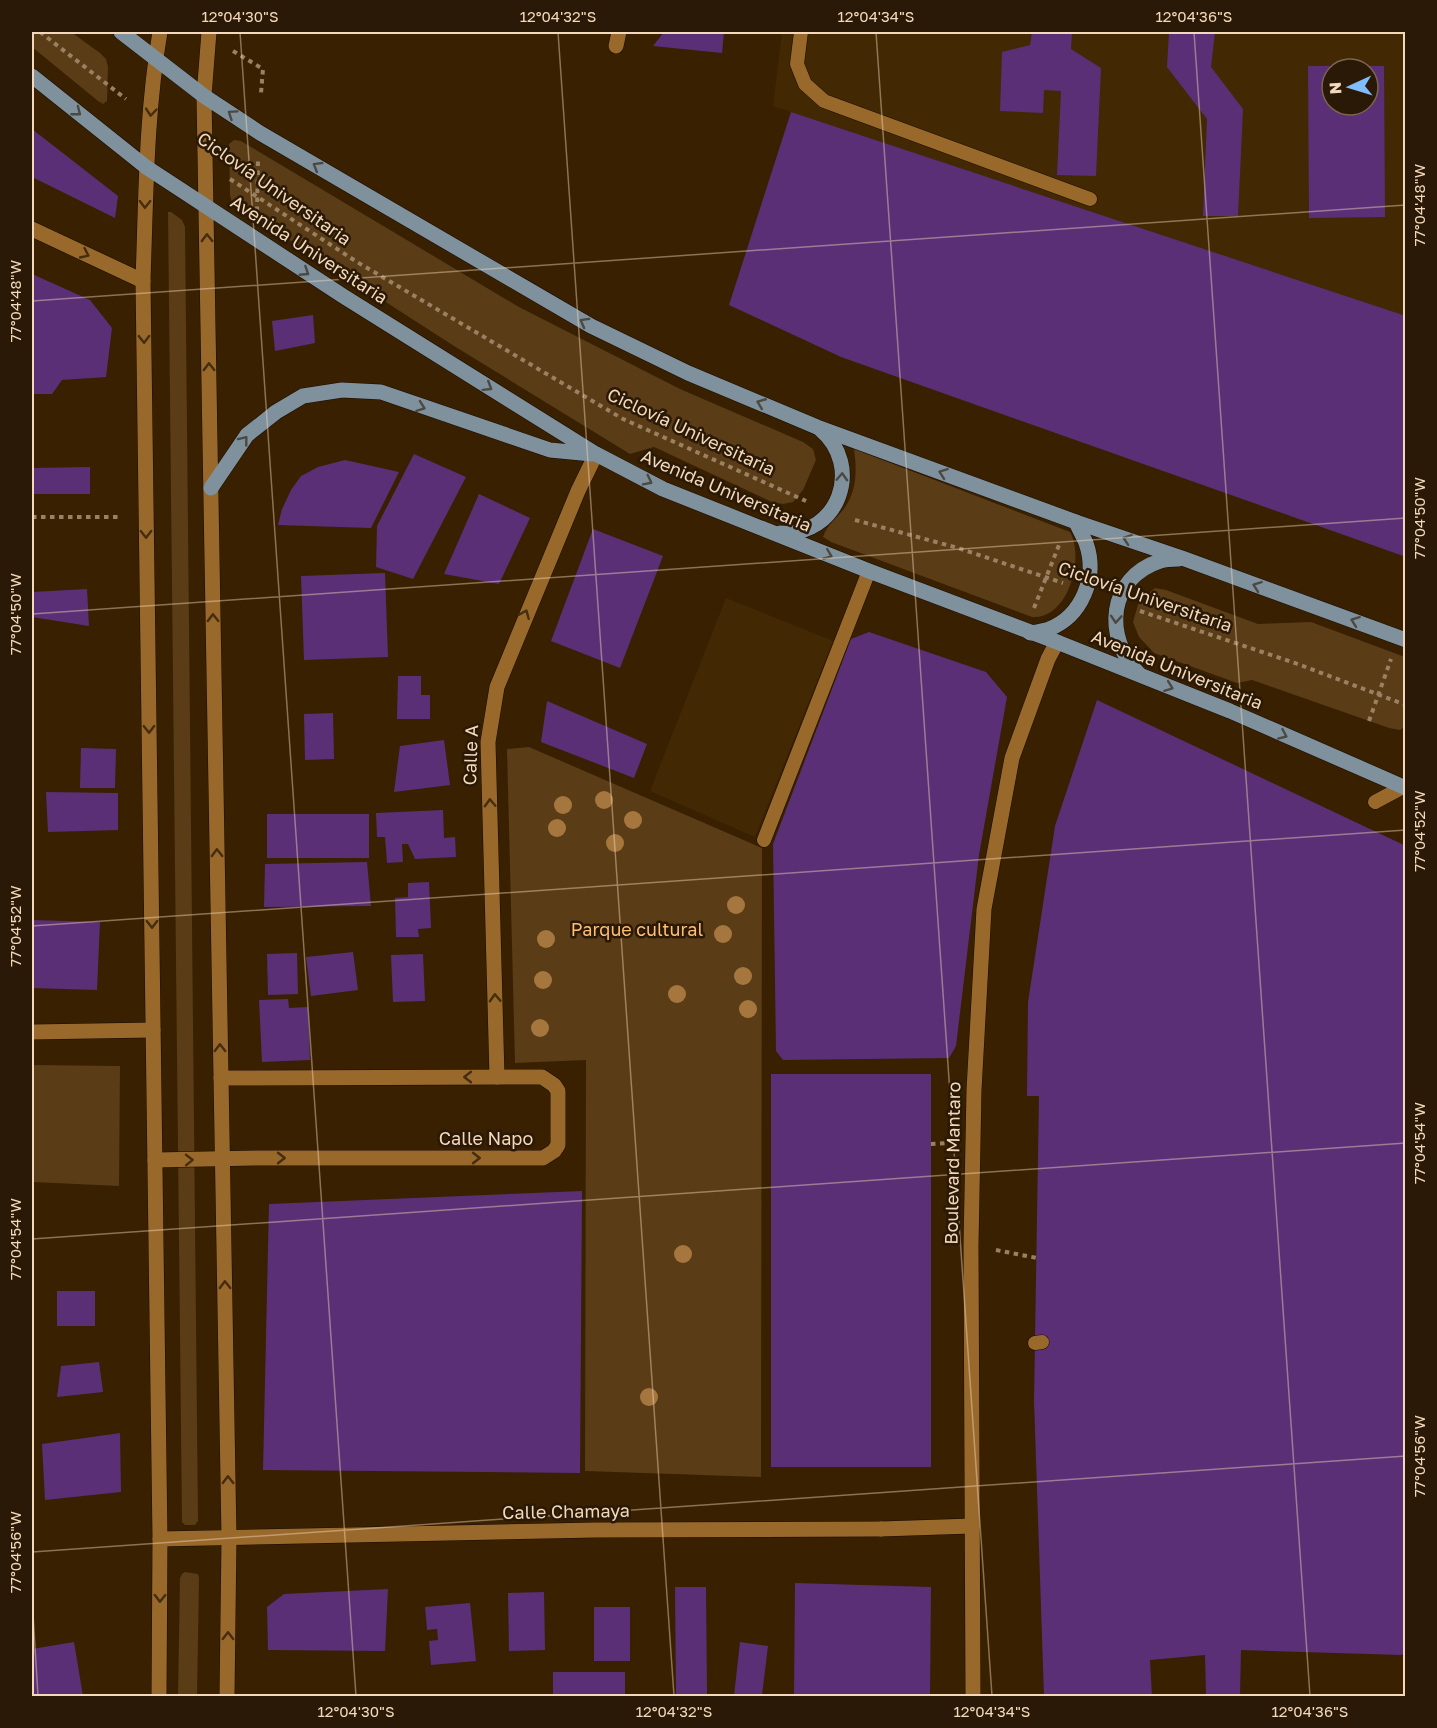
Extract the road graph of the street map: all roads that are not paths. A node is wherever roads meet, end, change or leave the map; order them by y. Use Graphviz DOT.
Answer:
graph roads {
  1 [pos="121,32"];
  2 [pos="160,32"];
  3 [pos="209,32"];
  4 [pos="801,32"];
  5 [pos="155,58"];
  6 [pos="32,76"];
  7 [pos="204,96"];
  8 [pos="146,167"];
  9 [pos="1090,199"];
  10 [pos="206,206"];
  11 [pos="32,229"];
  12 [pos="143,280"];
  13 [pos="817,427"];
  14 [pos="596,454"];
  15 [pos="211,488"];
  16 [pos="1072,521"];
  17 [pos="774,533"];
  18 [pos="1182,558"];
  19 [pos="869,571"];
  20 [pos="1028,632"];
  21 [pos="1406,640"];
  22 [pos="1057,642"];
  23 [pos="1142,677"];
  24 [pos="1405,786"];
  25 [pos="1375,802"];
  26 [pos="764,840"];
  27 [pos="153,1030"];
  28 [pos="32,1032"];
  29 [pos="497,1077"];
  30 [pos="221,1078"];
  31 [pos="223,1159"];
  32 [pos="154,1160"];
  33 [pos="972,1526"];
  34 [pos="228,1538"];
  35 [pos="160,1539"];
  36 [pos="159,1696"];
  37 [pos="227,1696"];
  38 [pos="973,1696"];
  1 -- 5 [label="main road"];
  2 -- 5 [label="street"];
  3 -- 7 [label="street"];
  4 -- 9 [label="lane"];
  5 -- 7 [label="main road"];
  5 -- 8 [label="street, one-way"];
  6 -- 8 [label="main road, Avenida Universitaria, one-way"];
  7 -- 10 [label="street"];
  13 -- 7 [label="main road, one-way"];
  8 -- 10 [label="main road, Avenida Universitaria"];
  8 -- 12 [label="street, one-way"];
  10 -- 14 [label="main road, Avenida Universitaria, one-way"];
  15 -- 10 [label="street, one-way"];
  11 -- 12 [label="street, one-way"];
  12 -- 27 [label="street, one-way"];
  16 -- 13 [label="main road, one-way"];
  17 -- 13 [label="main road, one-way"];
  15 -- 14 [label="main road, one-way"];
  14 -- 17 [label="main road, Avenida Universitaria, one-way"];
  29 -- 14 [label="street, Calle A, one-way"];
  30 -- 15 [label="street, one-way"];
  18 -- 16 [label="main road, one-way"];
  16 -- 20 [label="main road"];
  17 -- 19 [label="main road, Avenida Universitaria, one-way"];
  21 -- 18 [label="main road, one-way"];
  18 -- 23 [label="main road, one-way"];
  19 -- 20 [label="main road, Avenida Universitaria"];
  19 -- 26 [label="lane"];
  20 -- 22 [label="main road, Avenida Universitaria"];
  22 -- 23 [label="main road, Avenida Universitaria"];
  22 -- 33 [label="street, Boulevard Mantaro"];
  23 -- 24 [label="main road, Avenida Universitaria, one-way"];
  24 -- 25 [label="lane"];
  27 -- 28 [label="street"];
  27 -- 32 [label="street"];
  29 -- 30 [label="street, Calle Napo, one-way"];
  31 -- 29 [label="street, Calle Napo, one-way"];
  30 -- 31 [label="street"];
  32 -- 31 [label="street, Calle Napo, one-way"];
  34 -- 31 [label="street, one-way"];
  32 -- 35 [label="street"];
  33 -- 34 [label="street, Calle Chamaya"];
  33 -- 38 [label="street, Boulevard Mantaro"];
  34 -- 35 [label="street, Calle Chamaya"];
  37 -- 34 [label="street, one-way"];
  35 -- 36 [label="street, one-way"];
}
